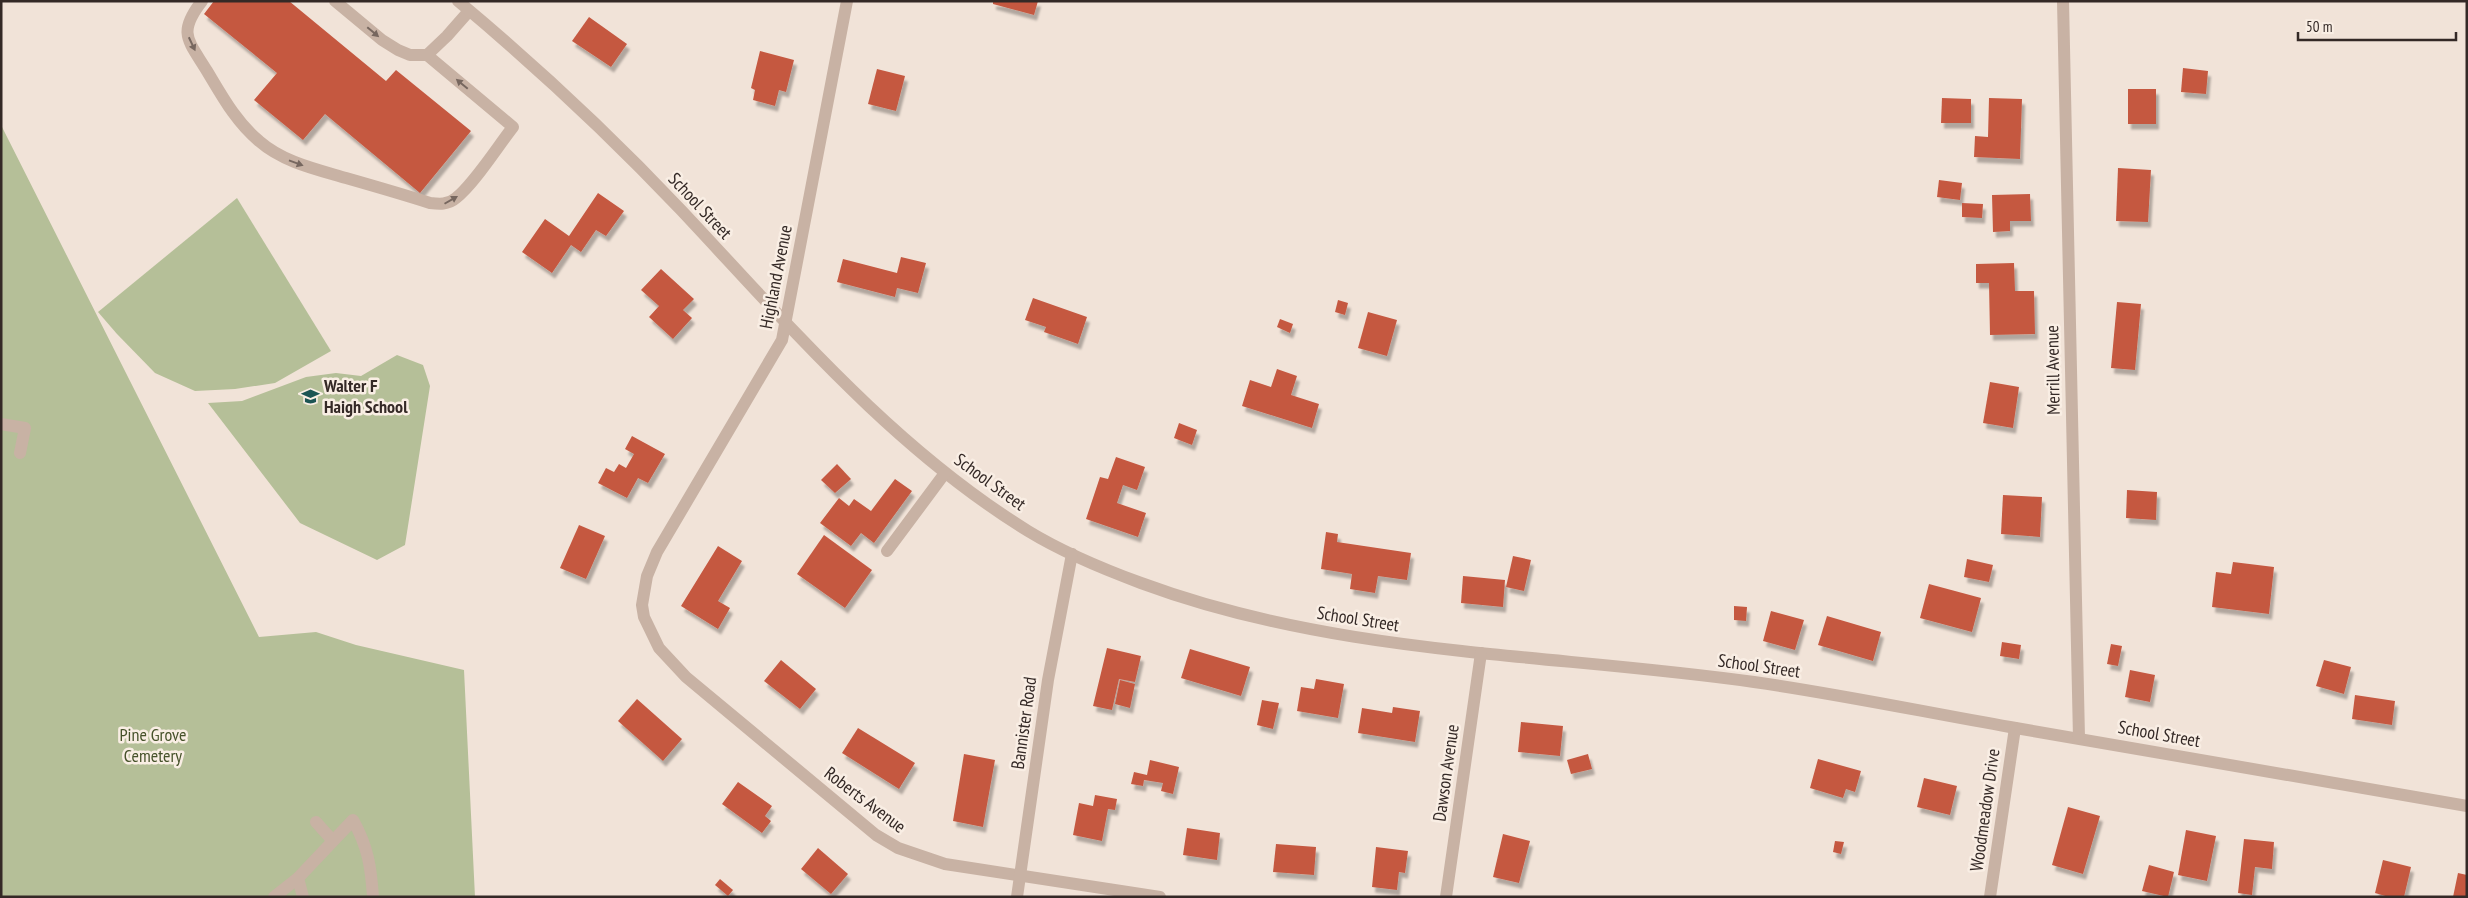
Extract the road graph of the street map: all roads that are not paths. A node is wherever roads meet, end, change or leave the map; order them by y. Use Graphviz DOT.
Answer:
graph roads {
  1 [pos="202,1"];
  2 [pos="336,1"];
  3 [pos="458,1"];
  4 [pos="847,1"];
  5 [pos="2063,1"];
  6 [pos="469,10"];
  7 [pos="427,55"];
  8 [pos="786,322"];
  9 [pos="1,424"];
  10 [pos="20,453"];
  11 [pos="945,473"];
  12 [pos="888,551"];
  13 [pos="1072,554"];
  14 [pos="644,617"];
  15 [pos="1481,654"];
  16 [pos="2015,728"];
  17 [pos="2078,738"];
  18 [pos="2467,806"];
  19 [pos="316,822"];
  20 [pos="333,841"];
  21 [pos="1020,877"];
  22 [pos="298,878"];
  23 [pos="274,897"];
  24 [pos="303,897"];
  25 [pos="373,897"];
  26 [pos="1017,897"];
  27 [pos="1160,897"];
  28 [pos="1446,897"];
  29 [pos="1990,897"];
  1 -- 7 [label="street, one-way"];
  2 -- 7 [label="street, one-way"];
  3 -- 6 [label="street, School Street"];
  4 -- 8 [label="street, Highland Avenue"];
  5 -- 17 [label="street, Merrill Avenue"];
  6 -- 7 [label="street"];
  6 -- 8 [label="street, School Street"];
  8 -- 11 [label="street, School Street"];
  8 -- 14 [label="street, Highland Avenue"];
  9 -- 10 [label="street"];
  11 -- 12 [label="street"];
  11 -- 13 [label="street, School Street"];
  13 -- 15 [label="street, School Street"];
  13 -- 21 [label="street, Bannister Road"];
  14 -- 21 [label="street, Roberts Avenue"];
  15 -- 16 [label="street, School Street"];
  15 -- 28 [label="street, Dawson Avenue"];
  16 -- 17 [label="street, School Street"];
  16 -- 29 [label="street, Woodmeadow Drive"];
  17 -- 18 [label="street, School Street"];
  19 -- 20 [label="street"];
  20 -- 22 [label="street"];
  20 -- 25 [label="street"];
  21 -- 26 [label="street, Bannister Road"];
  21 -- 27 [label="street, Roberts Avenue"];
  22 -- 23 [label="street"];
  22 -- 24 [label="street"];
}
